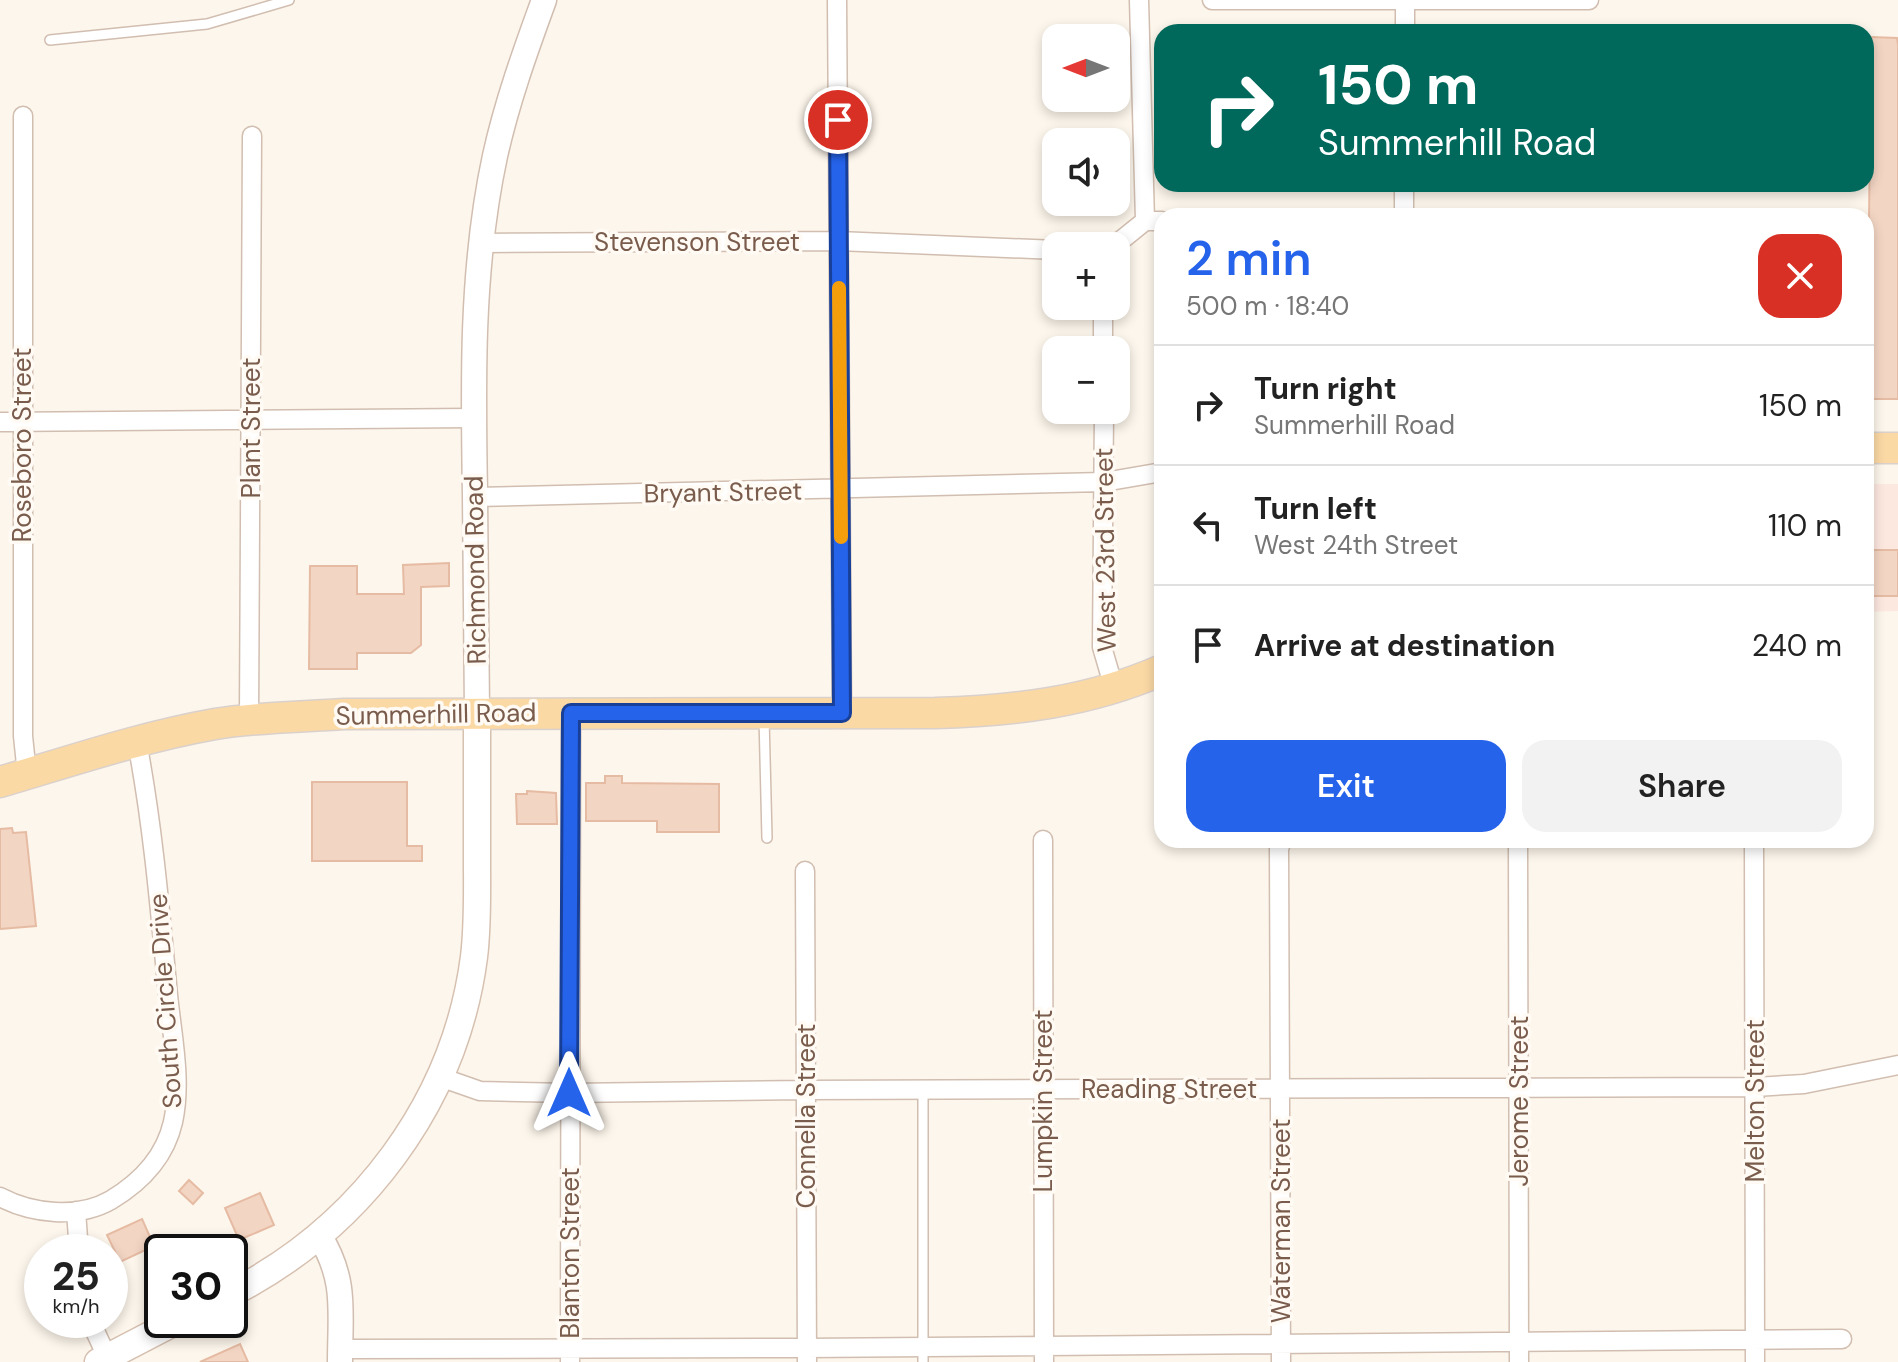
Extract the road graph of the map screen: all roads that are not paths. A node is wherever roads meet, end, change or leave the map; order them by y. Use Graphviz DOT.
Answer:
graph roads {
  1 [pos="289,0"];
  2 [pos="544,0"];
  3 [pos="837,0"];
  4 [pos="1139,0"];
  5 [pos="1212,0"];
  6 [pos="1589,0"];
  7 [pos="1405,2"];
  8 [pos="1405,24"];
  9 [pos="50,40"];
  10 [pos="23,116"];
  11 [pos="252,136"];
  12 [pos="1153,221"];
  13 [pos="1130,236"];
  14 [pos="838,241"];
  15 [pos="482,243"];
  16 [pos="1042,249"];
  17 [pos="473,418"];
  18 [pos="250,420"];
  19 [pos="0,422"];
  20 [pos="22,422"];
  21 [pos="1104,424"];
  22 [pos="1874,448"];
  23 [pos="1898,448"];
  24 [pos="1154,473"];
  25 [pos="1104,482"];
  26 [pos="840,489"];
  27 [pos="475,497"];
  28 [pos="1154,673"];
  29 [pos="1114,688"];
  30 [pos="477,713"];
  31 [pos="571,713"];
  32 [pos="764,713"];
  33 [pos="842,713"];
  34 [pos="249,720"];
  35 [pos="137,742"];
  36 [pos="14,778"];
  37 [pos="767,838"];
  38 [pos="1043,840"];
  39 [pos="1279,848"];
  40 [pos="1518,848"];
  41 [pos="1754,848"];
  42 [pos="805,871"];
  43 [pos="1898,1065"];
  44 [pos="440,1077"];
  45 [pos="1519,1087"];
  46 [pos="1755,1087"];
  47 [pos="1281,1088"];
  48 [pos="923,1089"];
  49 [pos="1043,1089"];
  50 [pos="805,1090"];
  51 [pos="569,1093"];
  52 [pos="0,1197"];
  53 [pos="76,1211"];
  54 [pos="78,1234"];
  55 [pos="319,1235"];
  56 [pos="248,1284"];
  57 [pos="96,1338"];
  58 [pos="144,1338"];
  59 [pos="1842,1339"];
  60 [pos="1519,1341"];
  61 [pos="1755,1341"];
  62 [pos="1281,1352"];
  63 [pos="1044,1353"];
  64 [pos="923,1354"];
  65 [pos="340,1355"];
  66 [pos="570,1355"];
  67 [pos="806,1355"];
  68 [pos="102,1359"];
  69 [pos="1519,1362"];
  70 [pos="1755,1362"];
  1 -- 9 [label="lane"];
  2 -- 15 [label="street, Richmond Road"];
  3 -- 14 [label="street"];
  4 -- 12 [label="street"];
  5 -- 7 [label="street"];
  6 -- 7 [label="street"];
  7 -- 8 [label="street"];
  10 -- 20 [label="street, Roseboro Street"];
  11 -- 18 [label="street, Plant Street"];
  12 -- 13 [label="street"];
  14 -- 15 [label="street, Stevenson Street"];
  14 -- 16 [label="street, Stevenson Street"];
  14 -- 26 [label="street"];
  15 -- 17 [label="street, Richmond Road"];
  17 -- 18 [label="street"];
  17 -- 27 [label="street, Richmond Road"];
  18 -- 20 [label="street"];
  18 -- 34 [label="street, Plant Street"];
  19 -- 20 [label="street"];
  20 -- 36 [label="street, Roseboro Street"];
  21 -- 25 [label="street, West 23rd Street"];
  22 -- 23 [label="main road"];
  24 -- 25 [label="street, Bryant Street"];
  25 -- 26 [label="street, Bryant Street"];
  25 -- 29 [label="street, West 23rd Street"];
  26 -- 27 [label="street, Bryant Street"];
  26 -- 33 [label="street"];
  27 -- 30 [label="street, Richmond Road"];
  28 -- 29 [label="main road, Summerhill Road"];
  29 -- 33 [label="main road, Summerhill Road"];
  30 -- 31 [label="main road, Summerhill Road"];
  30 -- 34 [label="main road, Summerhill Road"];
  30 -- 44 [label="main road, Richmond Road"];
  31 -- 32 [label="main road, Summerhill Road"];
  31 -- 51 [label="street, Blanton Street"];
  32 -- 33 [label="main road, Summerhill Road"];
  32 -- 37 [label="lane"];
  34 -- 35 [label="main road, Summerhill Road"];
  35 -- 36 [label="main road, Summerhill Road"];
  35 -- 53 [label="street, South Circle Drive"];
  38 -- 49 [label="street, Lumpkin Street"];
  39 -- 47 [label="street, Waterman Street"];
  40 -- 45 [label="street, Jerome Street"];
  41 -- 46 [label="street, Melton Street"];
  42 -- 50 [label="street, Connella Street"];
  43 -- 46 [label="street, Reading Street"];
  44 -- 51 [label="street, Reading Street"];
  44 -- 55 [label="main road, Richmond Road"];
  45 -- 46 [label="street, Reading Street"];
  45 -- 47 [label="street, Reading Street"];
  45 -- 60 [label="street, Jerome Street"];
  46 -- 61 [label="street, Melton Street"];
  47 -- 49 [label="street, Reading Street"];
  47 -- 62 [label="street, Waterman Street"];
  48 -- 49 [label="street, Reading Street"];
  48 -- 50 [label="street, Reading Street"];
  48 -- 64 [label="lane"];
  49 -- 63 [label="street, Lumpkin Street"];
  50 -- 51 [label="street, Reading Street"];
  50 -- 67 [label="street, Connella Street"];
  51 -- 66 [label="street, Blanton Street"];
  52 -- 53 [label="street"];
  53 -- 54 [label="street"];
  55 -- 56 [label="main road, Richmond Road"];
  55 -- 65 [label="street"];
  57 -- 68 [label="street"];
  58 -- 68 [label="main road"];
  59 -- 61 [label="street"];
  60 -- 61 [label="street"];
  60 -- 62 [label="street"];
  60 -- 69 [label="street, Jerome Street"];
  61 -- 70 [label="street, Melton Street"];
  62 -- 63 [label="street"];
  63 -- 64 [label="street"];
  64 -- 67 [label="street"];
  65 -- 66 [label="street"];
  66 -- 67 [label="street"];
}
